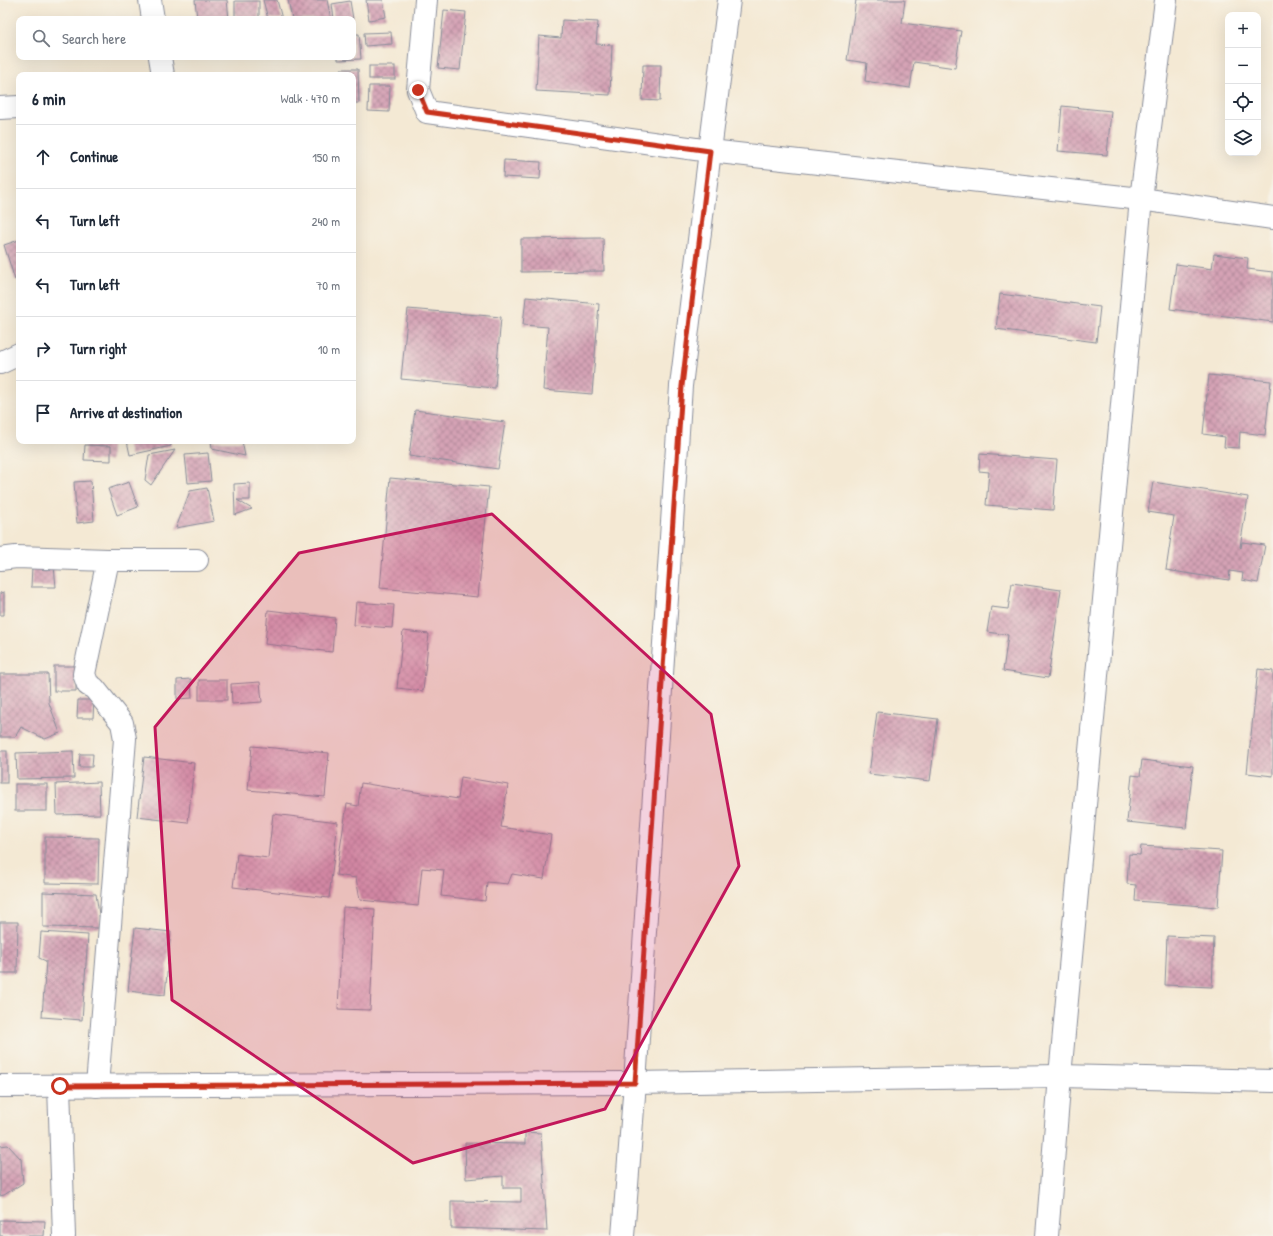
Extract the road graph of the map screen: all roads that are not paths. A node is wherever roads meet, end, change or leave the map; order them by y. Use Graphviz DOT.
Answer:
graph roads {
  1 [pos="150,0"];
  2 [pos="426,0"];
  3 [pos="729,0"];
  4 [pos="1166,0"];
  5 [pos="153,16"];
  6 [pos="160,60"];
  7 [pos="162,72"];
  8 [pos="16,107"];
  9 [pos="0,108"];
  10 [pos="710,151"];
  11 [pos="1141,199"];
  12 [pos="1273,218"];
  13 [pos="16,355"];
  14 [pos="0,363"];
  15 [pos="0,558"];
  16 [pos="108,560"];
  17 [pos="197,560"];
  18 [pos="1060,1076"];
  19 [pos="1273,1081"];
  20 [pos="635,1083"];
  21 [pos="0,1086"];
  22 [pos="60,1086"];
  23 [pos="97,1086"];
  24 [pos="64,1236"];
  25 [pos="623,1236"];
  26 [pos="1047,1236"];
  1 -- 5 [label="street"];
  2 -- 10 [label="street"];
  3 -- 10 [label="street"];
  4 -- 11 [label="street"];
  6 -- 7 [label="street"];
  8 -- 9 [label="street"];
  10 -- 11 [label="street"];
  10 -- 20 [label="street"];
  11 -- 12 [label="street"];
  11 -- 18 [label="street"];
  13 -- 14 [label="street"];
  15 -- 16 [label="street"];
  16 -- 17 [label="street"];
  16 -- 23 [label="street"];
  18 -- 19 [label="street"];
  18 -- 20 [label="street"];
  18 -- 26 [label="street"];
  20 -- 23 [label="street"];
  20 -- 25 [label="street"];
  21 -- 22 [label="street"];
  22 -- 23 [label="street"];
  22 -- 24 [label="street"];
}
